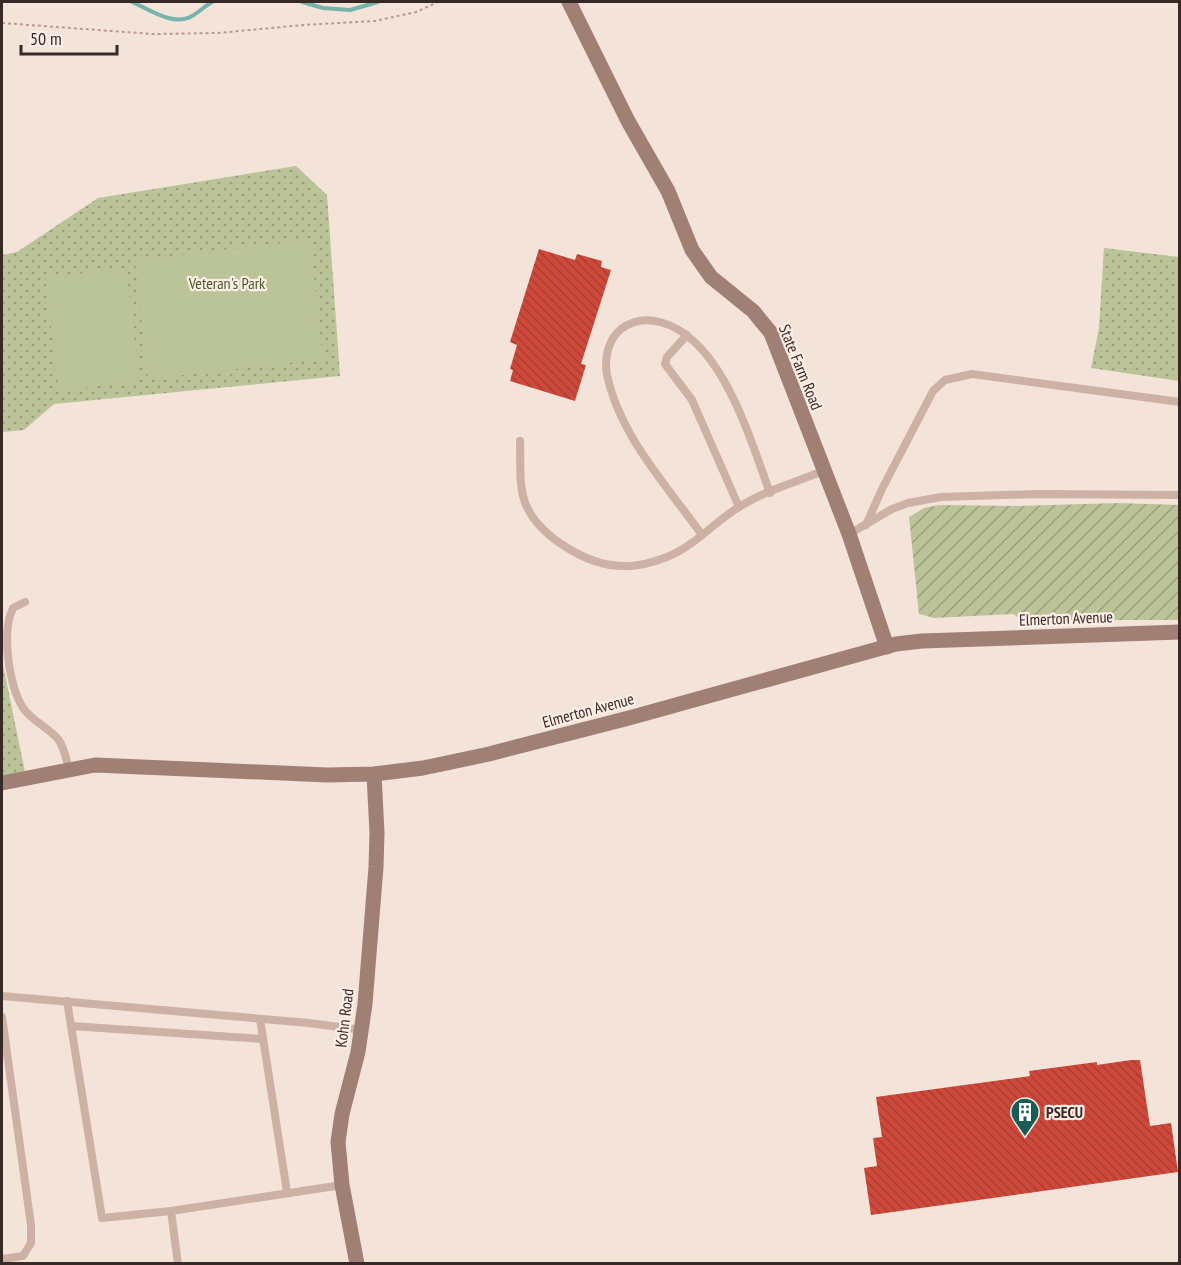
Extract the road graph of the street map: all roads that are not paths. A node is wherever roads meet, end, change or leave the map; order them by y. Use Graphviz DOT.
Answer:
graph roads {
  1 [pos="569,2"];
  2 [pos="687,335"];
  3 [pos="1179,402"];
  4 [pos="520,441"];
  5 [pos="823,471"];
  6 [pos="770,493"];
  7 [pos="1179,495"];
  8 [pos="739,507"];
  9 [pos="866,525"];
  10 [pos="849,534"];
  11 [pos="702,535"];
  12 [pos="25,602"];
  13 [pos="1179,632"];
  14 [pos="887,647"];
  15 [pos="69,770"];
  16 [pos="374,774"];
  17 [pos="2,783"];
  18 [pos="2,996"];
  19 [pos="67,1001"];
  20 [pos="2,1017"];
  21 [pos="260,1019"];
  22 [pos="71,1026"];
  23 [pos="362,1030"];
  24 [pos="263,1039"];
  25 [pos="342,1185"];
  26 [pos="287,1192"];
  27 [pos="171,1211"];
  28 [pos="2,1259"];
  29 [pos="178,1263"];
  30 [pos="357,1263"];
  1 -- 5 [label="street, State Farm Road"];
  2 -- 6 [label="lane"];
  2 -- 8 [label="lane"];
  2 -- 11 [label="lane"];
  3 -- 9 [label="lane"];
  4 -- 11 [label="lane"];
  5 -- 6 [label="lane"];
  5 -- 10 [label="street, State Farm Road"];
  6 -- 8 [label="lane"];
  7 -- 9 [label="lane"];
  8 -- 11 [label="lane"];
  9 -- 10 [label="lane"];
  10 -- 14 [label="street, State Farm Road"];
  12 -- 15 [label="lane"];
  13 -- 14 [label="street, Elmerton Avenue"];
  14 -- 16 [label="street, Elmerton Avenue"];
  15 -- 16 [label="street, Elmerton Avenue"];
  15 -- 17 [label="street, Elmerton Avenue"];
  16 -- 23 [label="street, Kohn Road"];
  18 -- 19 [label="lane"];
  19 -- 21 [label="lane"];
  19 -- 22 [label="lane"];
  20 -- 28 [label="lane"];
  21 -- 23 [label="lane"];
  21 -- 24 [label="lane"];
  22 -- 24 [label="lane"];
  22 -- 27 [label="lane"];
  23 -- 25 [label="street, Kohn Road"];
  24 -- 26 [label="lane"];
  25 -- 26 [label="lane"];
  25 -- 30 [label="street, Kohn Road"];
  26 -- 27 [label="lane"];
  27 -- 29 [label="lane"];
}
